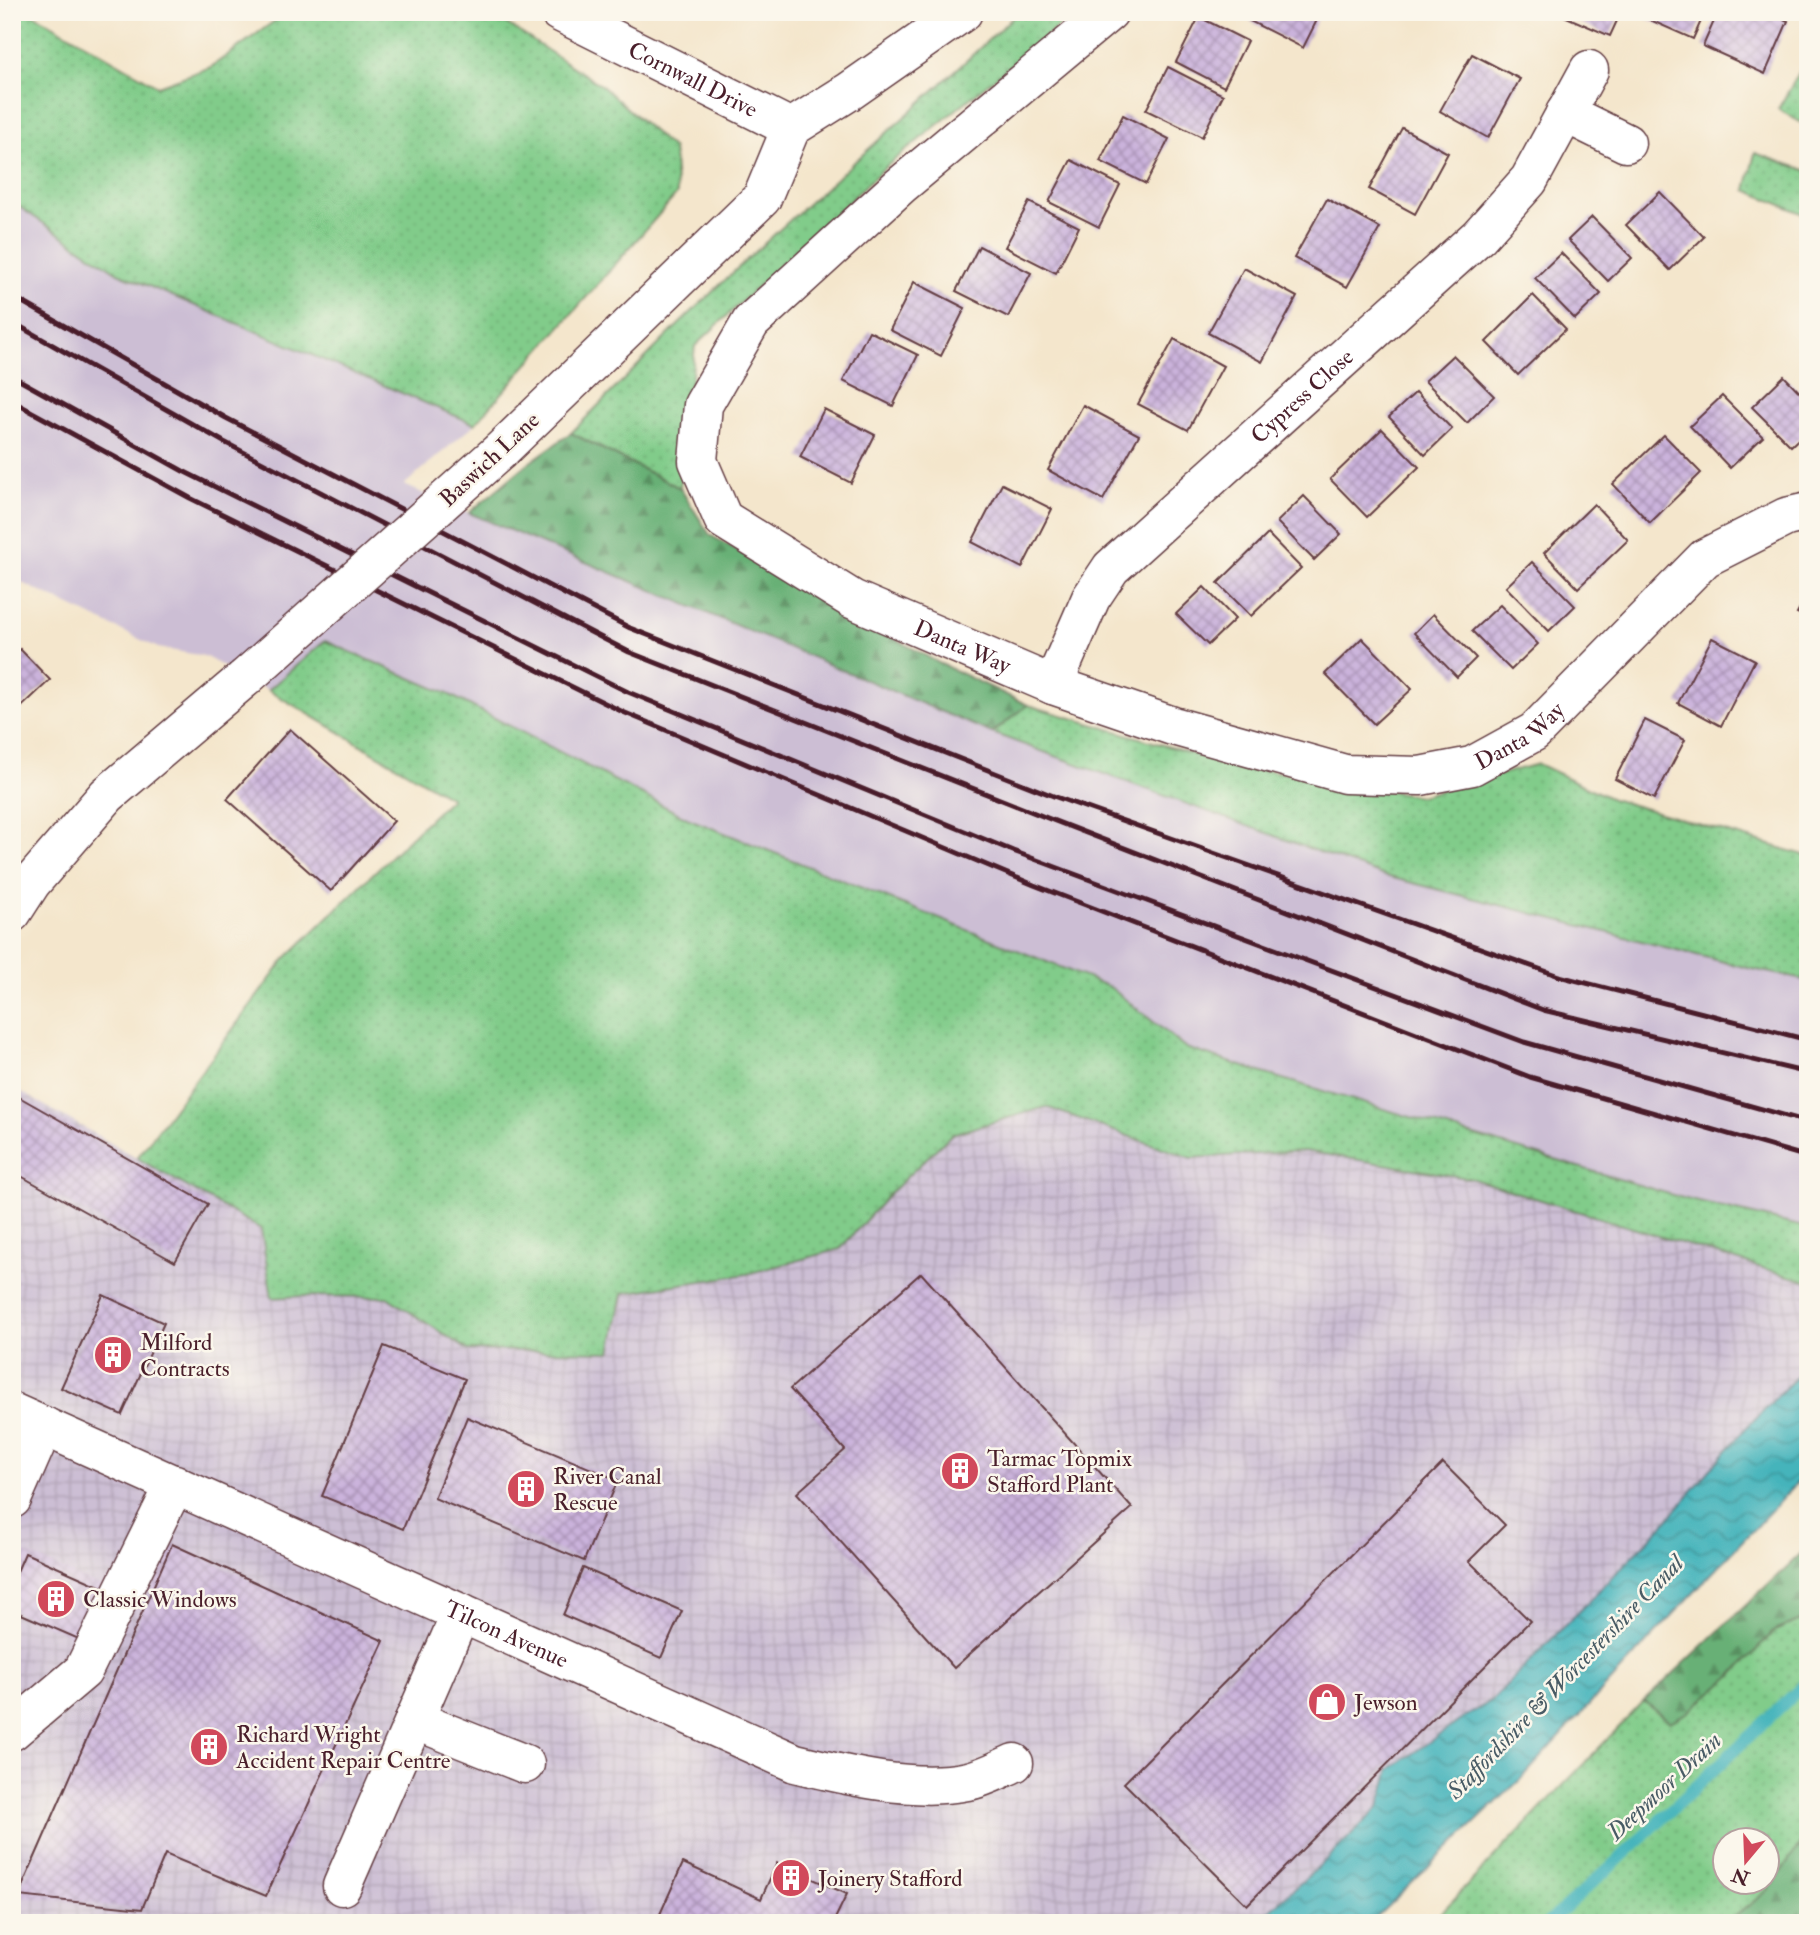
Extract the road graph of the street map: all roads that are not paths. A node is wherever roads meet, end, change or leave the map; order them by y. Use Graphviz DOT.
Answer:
graph roads {
  1 [pos="559,12"];
  2 [pos="963,12"];
  3 [pos="1109,12"];
  4 [pos="1589,70"];
  5 [pos="1565,113"];
  6 [pos="790,128"];
  7 [pos="1626,143"];
  8 [pos="1808,512"];
  9 [pos="1053,685"];
  10 [pos="19,887"];
  11 [pos="28,1419"];
  12 [pos="175,1484"];
  13 [pos="12,1499"];
  14 [pos="461,1613"];
  15 [pos="414,1720"];
  16 [pos="12,1731"];
  17 [pos="1014,1763"];
  18 [pos="525,1764"];
  19 [pos="342,1886"];
  1 -- 6 [label="street, Cornwall Drive"];
  2 -- 6 [label="street"];
  3 -- 9 [label="street, Danta Way"];
  4 -- 5 [label="street, Cypress Close"];
  5 -- 7 [label="street"];
  5 -- 9 [label="street, Cypress Close"];
  6 -- 10 [label="street, Baswich Lane, bridge"];
  8 -- 9 [label="street, Danta Way"];
  11 -- 12 [label="street, Tilcon Avenue"];
  11 -- 13 [label="street"];
  12 -- 14 [label="street, Tilcon Avenue"];
  12 -- 16 [label="street"];
  14 -- 15 [label="street"];
  14 -- 17 [label="street, Tilcon Avenue"];
  15 -- 18 [label="street"];
  15 -- 19 [label="street"];
}
